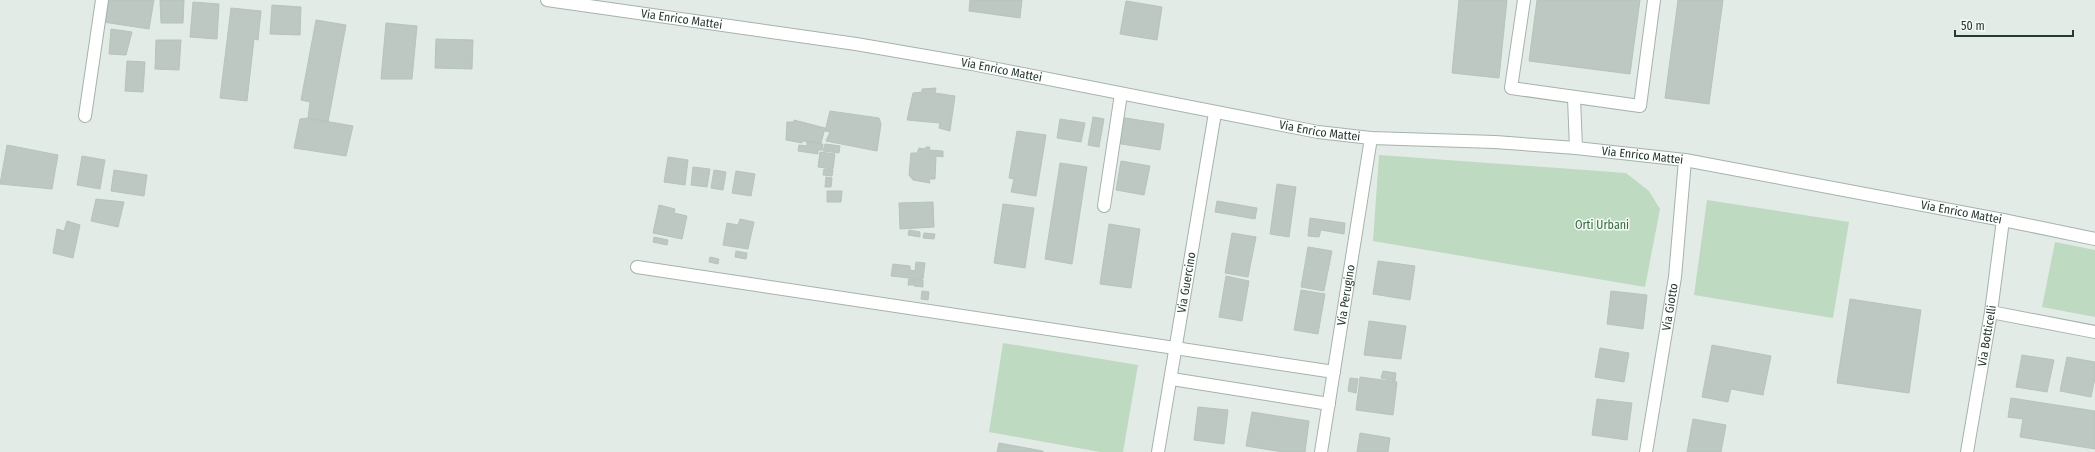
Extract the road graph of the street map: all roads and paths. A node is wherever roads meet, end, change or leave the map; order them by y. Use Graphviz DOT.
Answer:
graph roads {
  1 [pos="102,0"];
  2 [pos="547,0"];
  3 [pos="1524,0"];
  4 [pos="1654,0"];
  5 [pos="1121,94"];
  6 [pos="1574,98"];
  7 [pos="1215,113"];
  8 [pos="85,116"];
  9 [pos="1371,138"];
  10 [pos="1576,148"];
  11 [pos="1685,160"];
  12 [pos="1104,206"];
  13 [pos="2003,220"];
  14 [pos="2095,239"];
  15 [pos="637,267"];
  16 [pos="1991,312"];
  17 [pos="2095,332"];
  18 [pos="1177,348"];
  19 [pos="1334,372"];
  20 [pos="1172,379"];
  21 [pos="1329,404"];
  22 [pos="1158,452"];
  23 [pos="1321,452"];
  24 [pos="1646,452"];
  25 [pos="1967,452"];
  1 -- 8 [label="street"];
  2 -- 5 [label="street, Via Enrico Mattei"];
  3 -- 6 [label="street"];
  4 -- 6 [label="street"];
  5 -- 7 [label="street, Via Enrico Mattei"];
  5 -- 12 [label="street"];
  6 -- 10 [label="street"];
  7 -- 9 [label="street, Via Enrico Mattei"];
  7 -- 18 [label="street, Via Guercino"];
  9 -- 10 [label="street, Via Enrico Mattei"];
  9 -- 19 [label="street, Via Perugino"];
  10 -- 11 [label="street, Via Enrico Mattei"];
  11 -- 13 [label="street, Via Enrico Mattei"];
  11 -- 24 [label="street, Via Giotto"];
  13 -- 14 [label="street, Via Enrico Mattei"];
  13 -- 16 [label="street, Via Botticelli"];
  15 -- 18 [label="street"];
  16 -- 17 [label="street"];
  16 -- 25 [label="street, Via Botticelli"];
  18 -- 19 [label="street"];
  18 -- 20 [label="street, Via Guercino"];
  19 -- 21 [label="street, Via Perugino"];
  20 -- 21 [label="street"];
  20 -- 22 [label="street, Via Guercino"];
  21 -- 23 [label="street, Via Perugino"];
}
